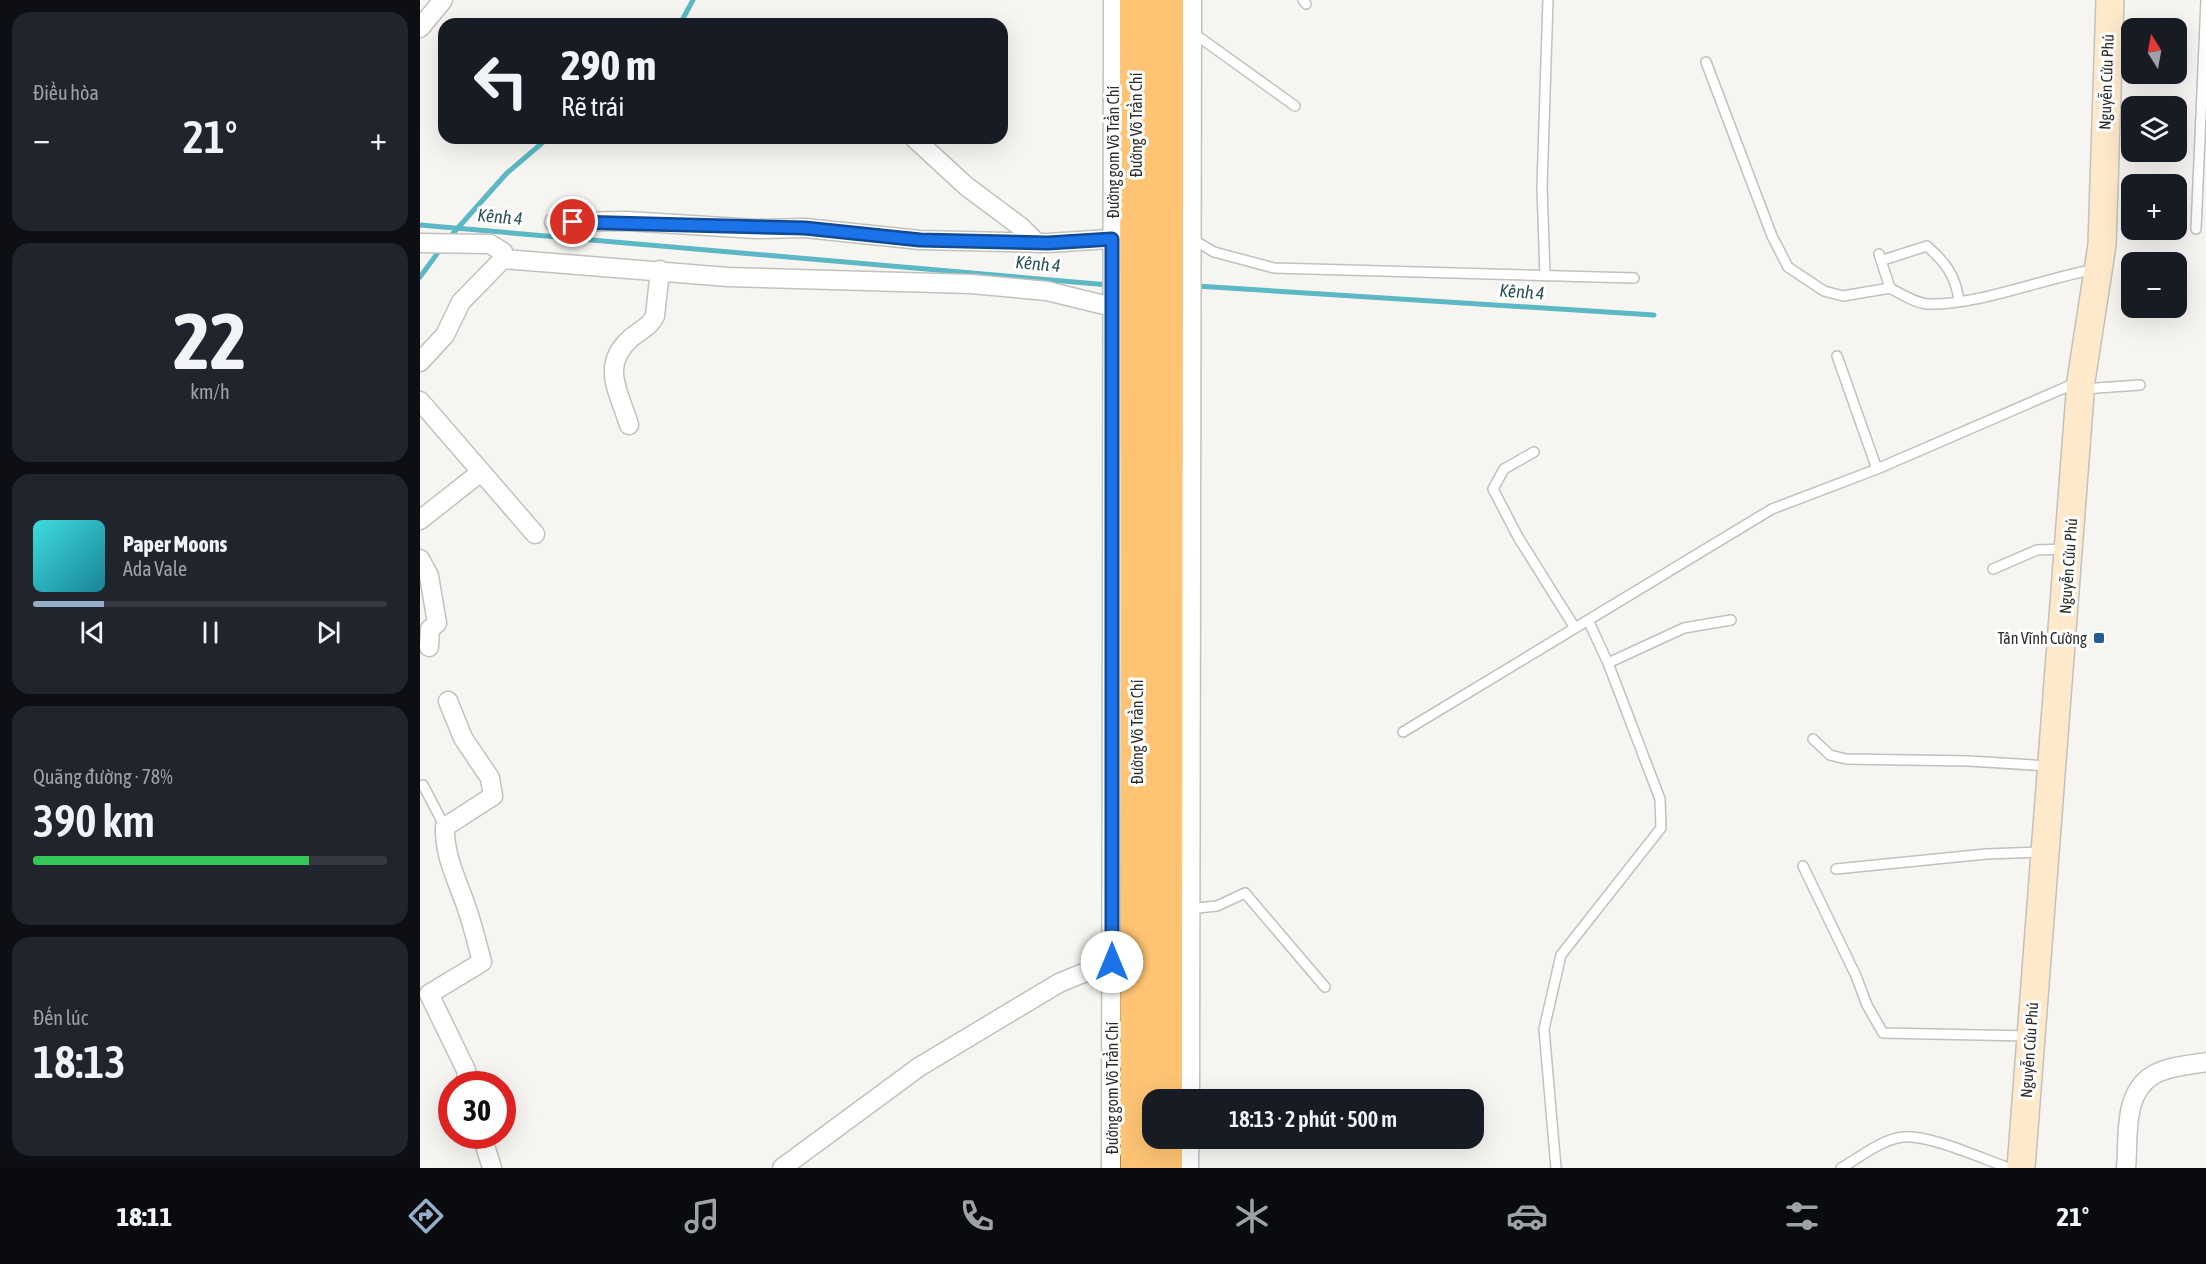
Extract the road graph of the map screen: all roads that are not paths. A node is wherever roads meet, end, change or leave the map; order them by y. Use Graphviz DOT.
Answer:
graph roads {
  1 [pos="443,0"];
  2 [pos="1113,0"];
  3 [pos="1136,0"];
  4 [pos="1167,0"];
  5 [pos="1192,0"];
  6 [pos="1548,0"];
  7 [pos="2110,0"];
  8 [pos="2206,0"];
  9 [pos="420,28"];
  10 [pos="1192,32"];
  11 [pos="1706,62"];
  12 [pos="1295,106"];
  13 [pos="920,144"];
  14 [pos="554,222"];
  15 [pos="2196,229"];
  16 [pos="1158,237"];
  17 [pos="1037,243"];
  18 [pos="421,244"];
  19 [pos="503,259"];
  20 [pos="2099,269"];
  21 [pos="660,270"];
  22 [pos="1545,276"];
  23 [pos="1634,278"];
  24 [pos="1890,288"];
  25 [pos="1959,300"];
  26 [pos="1128,305"];
  27 [pos="1837,356"];
  28 [pos="420,362"];
  29 [pos="2080,385"];
  30 [pos="2140,385"];
  31 [pos="420,401"];
  32 [pos="629,425"];
  33 [pos="1534,452"];
  34 [pos="1877,469"];
  35 [pos="481,472"];
  36 [pos="420,520"];
  37 [pos="534,534"];
  38 [pos="2069,549"];
  39 [pos="420,559"];
  40 [pos="1992,569"];
  41 [pos="1588,620"];
  42 [pos="1731,620"];
  43 [pos="1575,627"];
  44 [pos="429,647"];
  45 [pos="1608,663"];
  46 [pos="448,701"];
  47 [pos="1403,732"];
  48 [pos="1813,739"];
  49 [pos="2052,767"];
  50 [pos="423,786"];
  51 [pos="445,827"];
  52 [pos="2045,852"];
  53 [pos="1803,866"];
  54 [pos="1836,869"];
  55 [pos="1177,909"];
  56 [pos="1125,956"];
  57 [pos="1325,987"];
  58 [pos="2030,1036"];
  59 [pos="2206,1062"];
  60 [pos="466,1071"];
  61 [pos="1167,1089"];
  62 [pos="1189,1089"];
  63 [pos="486,1149"];
  64 [pos="1166,1149"];
  65 [pos="1190,1149"];
  66 [pos="492,1168"];
  67 [pos="782,1168"];
  68 [pos="1112,1168"];
  69 [pos="1137,1168"];
  70 [pos="1166,1168"];
  71 [pos="1189,1168"];
  72 [pos="1556,1168"];
  73 [pos="1841,1168"];
  74 [pos="2009,1168"];
  75 [pos="2021,1168"];
  76 [pos="2126,1168"];
  1 -- 9 [label="street"];
  2 -- 16 [label="street, Đường gom Võ Trần Chí"];
  3 -- 16 [label="highway, Đường Võ Trần Chí"];
  4 -- 16 [label="highway, Đường Võ Trần Chí"];
  5 -- 10 [label="street, Đường gom Võ Trần Chí"];
  6 -- 22 [label="lane"];
  7 -- 20 [label="main road, Nguyễn Cửu Phú"];
  8 -- 15 [label="lane"];
  10 -- 12 [label="lane"];
  10 -- 16 [label="street, Đường gom Võ Trần Chí"];
  11 -- 24 [label="lane"];
  13 -- 17 [label="street"];
  14 -- 17 [label="street"];
  16 -- 17 [label="street"];
  16 -- 22 [label="lane"];
  16 -- 26 [label="highway, Đường Võ Trần Chí"];
  16 -- 55 [label="street, Đường gom Võ Trần Chí"];
  16 -- 55 [label="highway, Đường Võ Trần Chí"];
  18 -- 19 [label="street"];
  19 -- 21 [label="street"];
  19 -- 28 [label="street"];
  20 -- 25 [label="lane"];
  20 -- 29 [label="main road, Nguyễn Cửu Phú"];
  21 -- 26 [label="street"];
  21 -- 32 [label="street"];
  22 -- 23 [label="lane"];
  24 -- 25 [label="lane"];
  24 -- 25 [label="lane"];
  26 -- 56 [label="highway, Đường Võ Trần Chí"];
  27 -- 34 [label="lane"];
  29 -- 30 [label="lane"];
  29 -- 34 [label="lane"];
  29 -- 38 [label="main road, Nguyễn Cửu Phú"];
  31 -- 35 [label="street"];
  33 -- 43 [label="lane"];
  34 -- 41 [label="lane"];
  35 -- 36 [label="street"];
  35 -- 37 [label="street"];
  38 -- 40 [label="lane"];
  38 -- 49 [label="main road, Nguyễn Cửu Phú"];
  39 -- 44 [label="street"];
  41 -- 43 [label="lane"];
  41 -- 45 [label="lane"];
  42 -- 45 [label="lane"];
  43 -- 47 [label="lane"];
  45 -- 72 [label="lane"];
  46 -- 51 [label="street"];
  48 -- 49 [label="lane"];
  49 -- 52 [label="main road, Nguyễn Cửu Phú"];
  50 -- 51 [label="lane"];
  51 -- 60 [label="street"];
  52 -- 54 [label="lane"];
  52 -- 58 [label="main road, Nguyễn Cửu Phú"];
  53 -- 58 [label="lane"];
  55 -- 57 [label="lane"];
  55 -- 61 [label="highway, Đường Võ Trần Chí"];
  55 -- 62 [label="street, Đường gom Võ Trần Chí"];
  56 -- 67 [label="street"];
  56 -- 68 [label="street, Đường gom Võ Trần Chí"];
  56 -- 69 [label="highway, Đường Võ Trần Chí"];
  58 -- 75 [label="main road, Nguyễn Cửu Phú"];
  59 -- 76 [label="street"];
  63 -- 66 [label="street"];
  64 -- 70 [label="highway"];
  65 -- 71 [label="street"];
  73 -- 74 [label="lane"];
}
